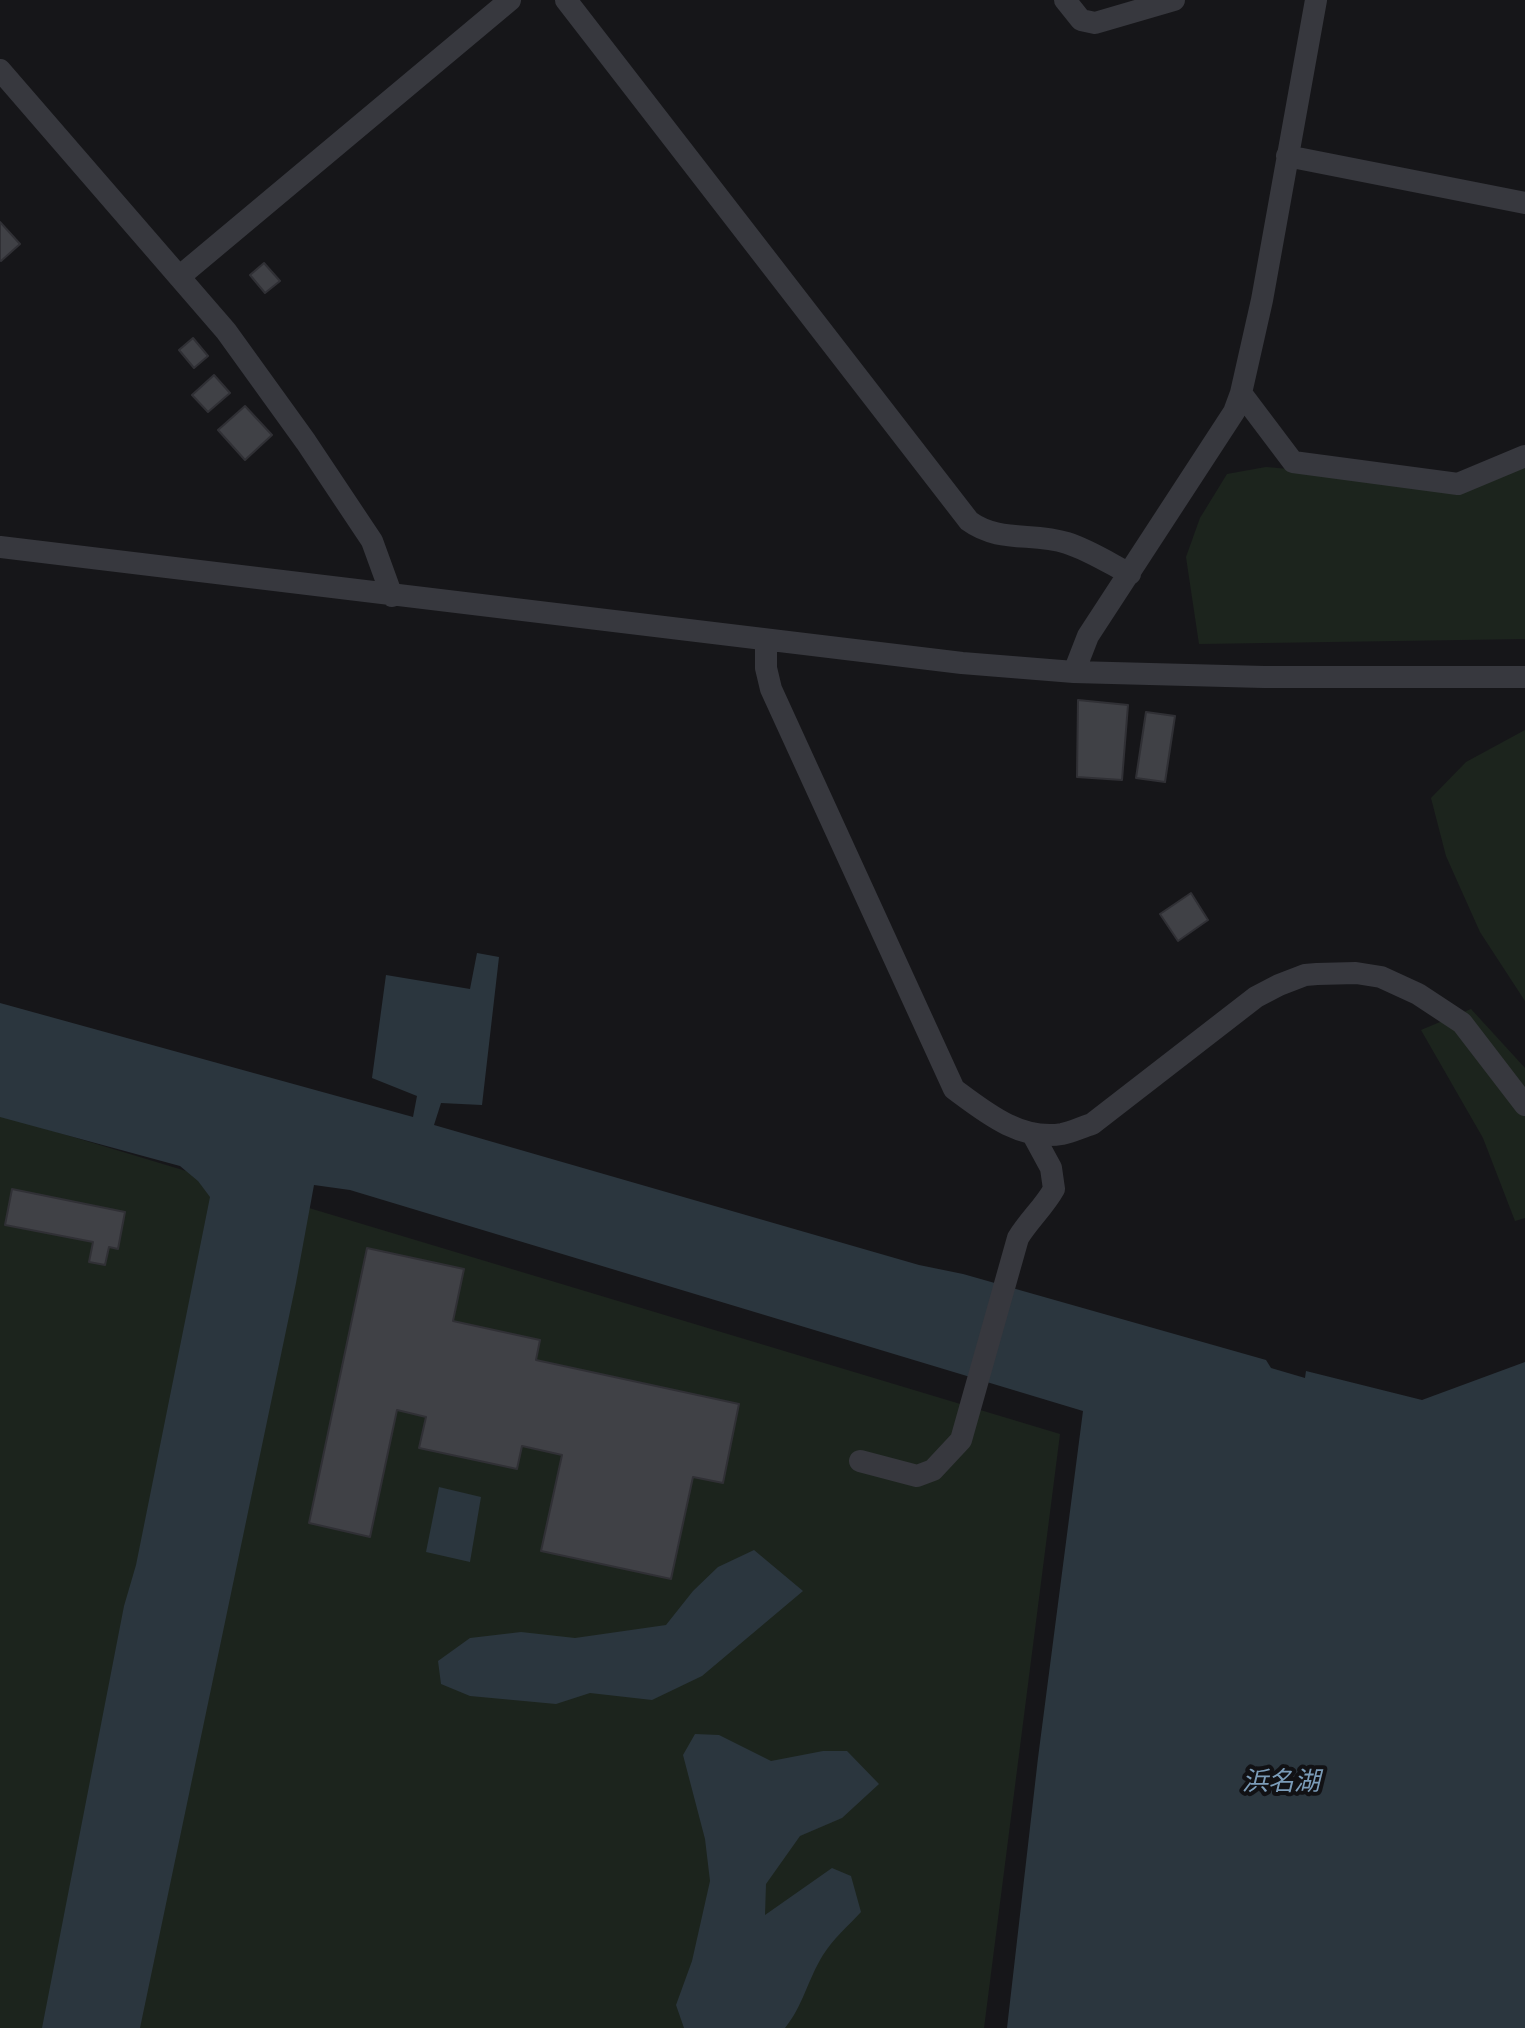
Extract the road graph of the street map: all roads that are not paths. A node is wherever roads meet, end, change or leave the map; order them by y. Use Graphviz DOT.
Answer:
graph roads {
  1 [pos="510,0"];
  2 [pos="566,0"];
  3 [pos="1065,0"];
  4 [pos="1174,0"];
  5 [pos="1316,0"];
  6 [pos="0,70"];
  7 [pos="1287,156"];
  8 [pos="1525,203"];
  9 [pos="179,277"];
  10 [pos="1241,393"];
  11 [pos="1525,456"];
  12 [pos="0,547"];
  13 [pos="1130,574"];
  14 [pos="392,596"];
  15 [pos="766,640"];
  16 [pos="1074,672"];
  17 [pos="1525,677"];
  18 [pos="1525,1105"];
  19 [pos="1032,1133"];
  20 [pos="860,1461"];
  1 -- 9 [label="street"];
  2 -- 13 [label="street"];
  3 -- 4 [label="street"];
  5 -- 7 [label="street"];
  6 -- 9 [label="street"];
  7 -- 8 [label="street"];
  7 -- 10 [label="street"];
  9 -- 14 [label="street"];
  10 -- 11 [label="street"];
  10 -- 13 [label="street"];
  12 -- 14 [label="street"];
  13 -- 16 [label="street"];
  14 -- 15 [label="street"];
  15 -- 16 [label="street"];
  15 -- 19 [label="street"];
  16 -- 17 [label="street"];
  18 -- 19 [label="street"];
  19 -- 20 [label="street"];
}
